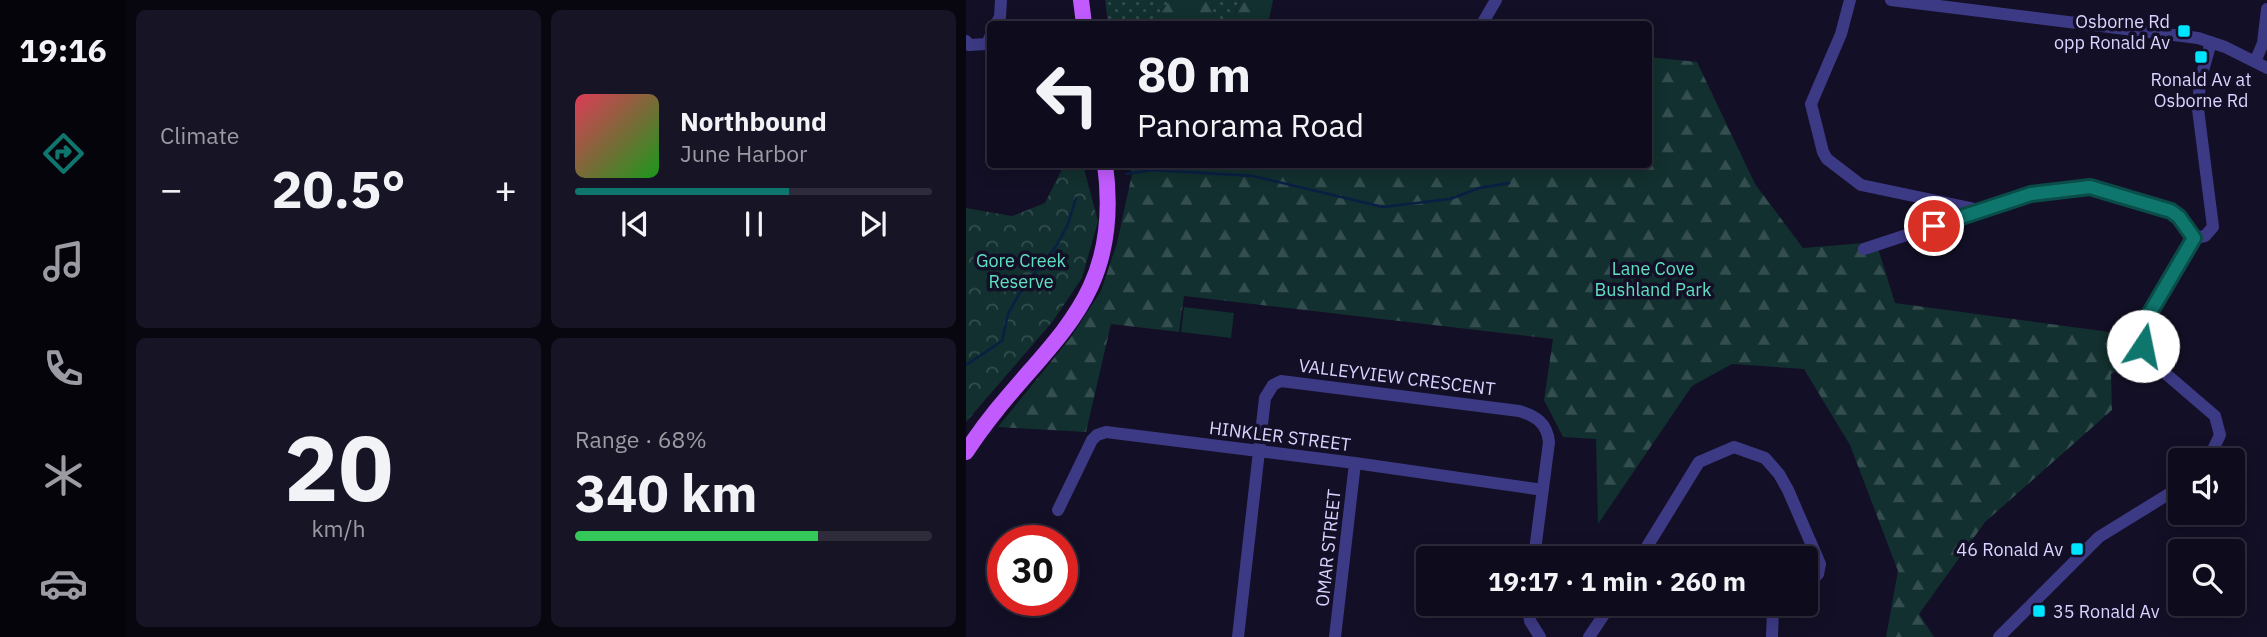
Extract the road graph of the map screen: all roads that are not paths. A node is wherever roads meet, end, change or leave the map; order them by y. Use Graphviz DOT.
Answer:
graph roads {
  1 [pos="1001,0"];
  2 [pos="1081,0"];
  3 [pos="1496,0"];
  4 [pos="1850,0"];
  5 [pos="1891,0"];
  6 [pos="2267,9"];
  7 [pos="998,21"];
  8 [pos="1084,21"];
  9 [pos="1484,21"];
  10 [pos="966,41"];
  11 [pos="2211,42"];
  12 [pos="987,44"];
  13 [pos="2255,62"];
  14 [pos="2267,68"];
  15 [pos="1105,168"];
  16 [pos="1980,210"];
  17 [pos="2194,238"];
  18 [pos="1864,249"];
  19 [pos="2214,448"];
  20 [pos="966,452"];
  21 [pos="1258,452"];
  22 [pos="1355,463"];
  23 [pos="1542,490"];
  24 [pos="2168,494"];
  25 [pos="1058,510"];
  26 [pos="1535,546"];
  27 [pos="1647,546"];
  28 [pos="1812,546"];
  29 [pos="1529,616"];
  30 [pos="1603,616"];
  31 [pos="1773,616"];
  32 [pos="1238,637"];
  33 [pos="1335,637"];
  34 [pos="1540,637"];
  35 [pos="1589,637"];
  36 [pos="1773,637"];
  37 [pos="1999,637"];
  1 -- 7 [label="street"];
  2 -- 8 [label="main road"];
  3 -- 9 [label="street"];
  4 -- 16 [label="street"];
  5 -- 11 [label="street"];
  6 -- 13 [label="street"];
  10 -- 12 [label="street"];
  11 -- 13 [label="street"];
  11 -- 17 [label="street"];
  13 -- 14 [label="street"];
  15 -- 20 [label="main road"];
  16 -- 17 [label="street"];
  16 -- 18 [label="street"];
  17 -- 19 [label="street"];
  21 -- 22 [label="street, HINKLER STREET"];
  21 -- 23 [label="street, VALLEYVIEW CRESCENT"];
  21 -- 25 [label="street, HINKLER STREET"];
  21 -- 32 [label="street"];
  22 -- 23 [label="street, HINKLER STREET"];
  22 -- 33 [label="street, OMAR STREET"];
  23 -- 26 [label="street"];
  24 -- 37 [label="street"];
  27 -- 28 [label="street"];
  29 -- 34 [label="street"];
  30 -- 35 [label="street"];
  31 -- 36 [label="street"];
}
